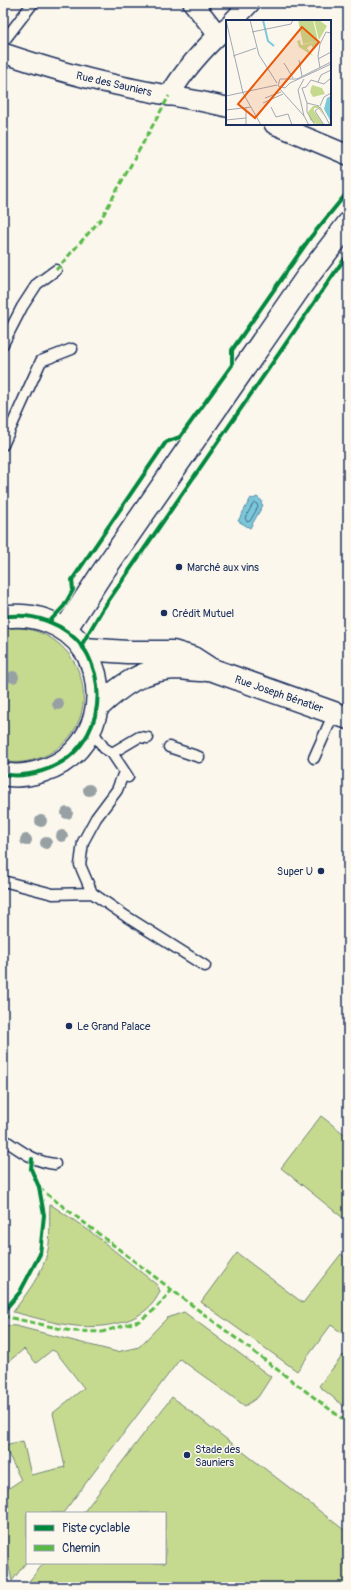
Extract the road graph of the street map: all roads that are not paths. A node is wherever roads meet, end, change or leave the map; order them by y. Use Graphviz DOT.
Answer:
graph roads {
  1 [pos="33,3"];
  2 [pos="193,3"];
  3 [pos="250,3"];
  4 [pos="234,20"];
  5 [pos="223,31"];
  6 [pos="3,42"];
  7 [pos="3,53"];
  8 [pos="169,96"];
  9 [pos="226,107"];
  10 [pos="276,125"];
  11 [pos="348,155"];
  12 [pos="348,224"];
  13 [pos="56,270"];
  14 [pos="3,344"];
  15 [pos="72,349"];
  16 [pos="3,445"];
  17 [pos="7,614"];
  18 [pos="65,630"];
  19 [pos="84,649"];
  20 [pos="210,669"];
  21 [pos="97,708"];
  22 [pos="341,716"];
  23 [pos="91,729"];
  24 [pos="148,738"];
  25 [pos="169,747"];
  26 [pos="112,753"];
  27 [pos="199,756"];
  28 [pos="314,758"];
  29 [pos="13,775"];
  30 [pos="3,786"];
  31 [pos="3,881"];
  32 [pos="92,893"];
  33 [pos="205,966"];
  34 [pos="3,1139"];
  35 [pos="55,1164"];
  1 -- 6 [label="lane"];
  2 -- 5 [label="street"];
  3 -- 4 [label="street"];
  5 -- 8 [label="street"];
  7 -- 8 [label="street, Rue des Sauniers"];
  8 -- 9 [label="street, Rue des Sauniers"];
  10 -- 11 [label="street"];
  12 -- 18 [label="street"];
  13 -- 14 [label="lane"];
  15 -- 16 [label="lane"];
  17 -- 18 [label="street"];
  18 -- 19 [label="street"];
  19 -- 20 [label="street, Rue Joseph Bénatier"];
  19 -- 21 [label="street"];
  20 -- 21 [label="street, Rue Joseph Bénatier"];
  20 -- 22 [label="street, Rue Joseph Bénatier"];
  21 -- 23 [label="street"];
  22 -- 28 [label="lane"];
  23 -- 26 [label="lane"];
  23 -- 29 [label="street"];
  24 -- 26 [label="lane"];
  25 -- 27 [label="lane"];
  26 -- 32 [label="lane"];
  29 -- 30 [label="street"];
  31 -- 32 [label="lane"];
  32 -- 33 [label="lane"];
  34 -- 35 [label="lane"];
}
